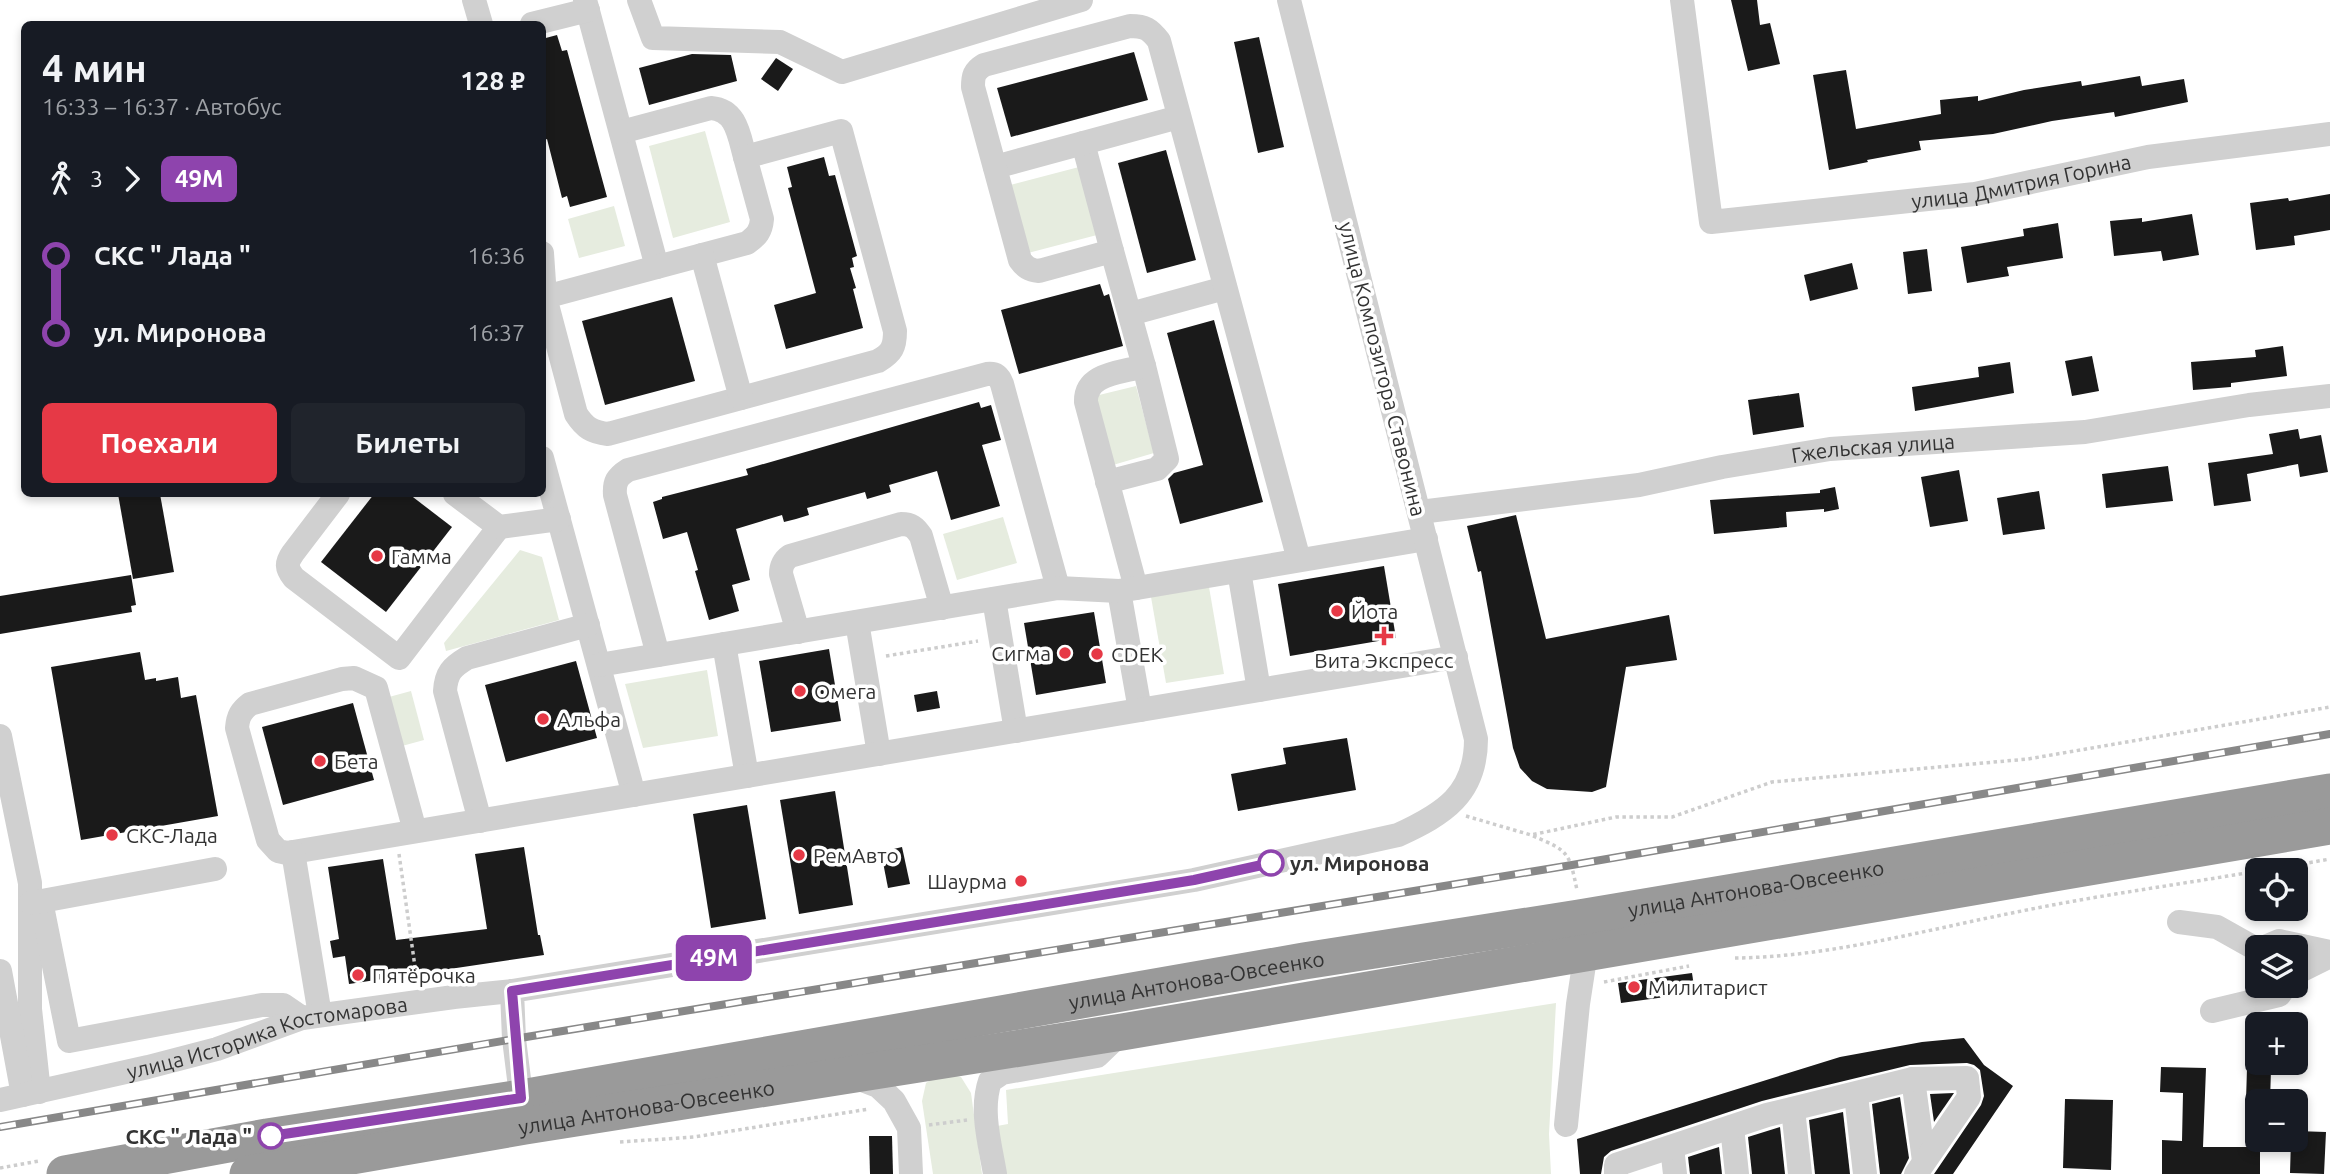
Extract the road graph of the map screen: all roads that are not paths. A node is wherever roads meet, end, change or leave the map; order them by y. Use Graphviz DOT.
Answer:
graph roads {
  1 [pos="474,0"];
  2 [pos="639,0"];
  3 [pos="1081,0"];
  4 [pos="1289,0"];
  5 [pos="1682,0"];
  6 [pos="587,5"];
  7 [pos="480,21"];
  8 [pos="542,21"];
  9 [pos="1179,117"];
  10 [pos="621,132"];
  11 [pos="2330,134"];
  12 [pos="1083,143"];
  13 [pos="745,157"];
  14 [pos="995,167"];
  15 [pos="1112,251"];
  16 [pos="702,255"];
  17 [pos="657,267"];
  18 [pos="1226,288"];
  19 [pos="546,296"];
  20 [pos="546,304"];
  21 [pos="1129,314"];
  22 [pos="1144,366"];
  23 [pos="2330,396"];
  24 [pos="741,398"];
  25 [pos="546,472"];
  26 [pos="1107,482"];
  27 [pos="336,497"];
  28 [pos="459,497"];
  29 [pos="1420,512"];
  30 [pos="559,519"];
  31 [pos="499,527"];
  32 [pos="1426,539"];
  33 [pos="1299,560"];
  34 [pos="1238,570"];
  35 [pos="1058,588"];
  36 [pos="1128,589"];
  37 [pos="993,599"];
  38 [pos="942,608"];
  39 [pos="857,622"];
  40 [pos="588,625"];
  41 [pos="798,632"];
  42 [pos="724,644"];
  43 [pos="658,655"];
  44 [pos="1456,657"];
  45 [pos="399,658"];
  46 [pos="598,665"];
  47 [pos="376,688"];
  48 [pos="1259,690"];
  49 [pos="1140,710"];
  50 [pos="1016,731"];
  51 [pos="0,736"];
  52 [pos="1476,739"];
  53 [pos="879,754"];
  54 [pos="747,776"];
  55 [pos="2330,792"];
  56 [pos="634,795"];
  57 [pos="480,821"];
  58 [pos="2330,826"];
  59 [pos="2212,829"];
  60 [pos="405,833"];
  61 [pos="293,852"];
  62 [pos="215,869"];
  63 [pos="36,902"];
  64 [pos="2179,922"];
  65 [pos="2245,943"];
  66 [pos="2308,948"];
  67 [pos="1586,952"];
  68 [pos="2330,954"];
  69 [pos="2308,966"];
  70 [pos="0,971"];
  71 [pos="512,991"];
  72 [pos="2266,998"];
  73 [pos="2212,1011"];
  74 [pos="311,1016"];
  75 [pos="1122,1032"];
  76 [pos="851,1076"];
  77 [pos="1913,1079"];
  78 [pos="1856,1095"];
  79 [pos="21,1096"];
  80 [pos="1793,1109"];
  81 [pos="523,1112"];
  82 [pos="1566,1125"];
  83 [pos="1732,1127"];
  84 [pos="1672,1147"];
  85 [pos="1920,1167"];
  86 [pos="65,1174"];
  87 [pos="248,1174"];
  88 [pos="911,1174"];
  89 [pos="995,1174"];
  90 [pos="1616,1174"];
  91 [pos="1675,1174"];
  92 [pos="1737,1174"];
  93 [pos="1800,1174"];
  94 [pos="1866,1174"];
  1 -- 7 [label="street"];
  2 -- 3 [label="street"];
  4 -- 29 [label="street, улица Композитора Ставонина"];
  5 -- 11 [label="street, улица Дмитрия Горина"];
  6 -- 8 [label="street"];
  6 -- 10 [label="street"];
  9 -- 12 [label="street"];
  9 -- 14 [label="street"];
  9 -- 18 [label="street"];
  10 -- 13 [label="street"];
  10 -- 17 [label="street"];
  12 -- 14 [label="street"];
  12 -- 15 [label="street"];
  13 -- 16 [label="street"];
  13 -- 24 [label="street"];
  14 -- 15 [label="street"];
  15 -- 21 [label="street"];
  16 -- 17 [label="street"];
  16 -- 24 [label="street"];
  17 -- 19 [label="street"];
  18 -- 21 [label="street"];
  18 -- 33 [label="street"];
  20 -- 24 [label="street"];
  21 -- 22 [label="street"];
  22 -- 26 [label="street"];
  22 -- 26 [label="street"];
  23 -- 29 [label="street, Гжельская улица"];
  25 -- 30 [label="street"];
  26 -- 36 [label="street"];
  27 -- 45 [label="street"];
  28 -- 31 [label="street"];
  29 -- 32 [label="street, улица Композитора Ставонина"];
  30 -- 31 [label="street"];
  30 -- 40 [label="street"];
  31 -- 45 [label="street"];
  32 -- 33 [label="street"];
  32 -- 44 [label="street, улица Композитора Ставонина"];
  33 -- 34 [label="street"];
  34 -- 36 [label="street"];
  34 -- 48 [label="street"];
  35 -- 36 [label="street"];
  35 -- 37 [label="street"];
  35 -- 43 [label="street"];
  36 -- 49 [label="street"];
  37 -- 38 [label="street"];
  37 -- 50 [label="street"];
  38 -- 39 [label="street"];
  38 -- 41 [label="street"];
  39 -- 41 [label="street"];
  39 -- 53 [label="street"];
  40 -- 46 [label="street"];
  40 -- 57 [label="street"];
  41 -- 42 [label="street"];
  42 -- 43 [label="street"];
  42 -- 54 [label="street"];
  43 -- 46 [label="street"];
  44 -- 48 [label="street"];
  44 -- 52 [label="street, улица Композитора Ставонина"];
  45 -- 47 [label="street"];
  46 -- 56 [label="street"];
  47 -- 60 [label="street"];
  47 -- 61 [label="street"];
  48 -- 49 [label="street"];
  49 -- 50 [label="street"];
  50 -- 53 [label="street"];
  51 -- 63 [label="street"];
  52 -- 71 [label="street, улица Историка Костомарова"];
  53 -- 54 [label="street"];
  54 -- 56 [label="street"];
  55 -- 59 [label="highway, улица Антонова-Овсеенко"];
  56 -- 57 [label="street"];
  57 -- 60 [label="street"];
  58 -- 59 [label="highway, улица Антонова-Овсеенко"];
  59 -- 67 [label="highway, улица Антонова-Овсеенко"];
  59 -- 81 [label="highway, улица Антонова-Овсеенко"];
  60 -- 61 [label="street"];
  61 -- 74 [label="street"];
  62 -- 63 [label="street"];
  63 -- 74 [label="street"];
  63 -- 79 [label="street"];
  64 -- 65 [label="street"];
  66 -- 68 [label="street"];
  67 -- 75 [label="highway, улица Антонова-Овсеенко"];
  67 -- 82 [label="street"];
  68 -- 69 [label="street"];
  70 -- 79 [label="street"];
  71 -- 74 [label="street, улица Историка Костомарова"];
  71 -- 81 [label="street"];
  72 -- 73 [label="street"];
  74 -- 79 [label="street, улица Историка Костомарова"];
  75 -- 76 [label="highway, улица Антонова-Овсеенко"];
  75 -- 89 [label="street"];
  76 -- 81 [label="highway, улица Антонова-Овсеенко"];
  76 -- 88 [label="street"];
  77 -- 78 [label="street"];
  77 -- 85 [label="street"];
  77 -- 85 [label="street"];
  78 -- 80 [label="street"];
  78 -- 94 [label="street"];
  80 -- 83 [label="street"];
  80 -- 93 [label="street"];
  81 -- 86 [label="highway, улица Антонова-Овсеенко"];
  81 -- 87 [label="highway, улица Антонова-Овсеенко"];
  83 -- 84 [label="street"];
  83 -- 92 [label="street"];
  84 -- 90 [label="street"];
  84 -- 91 [label="street"];
}
